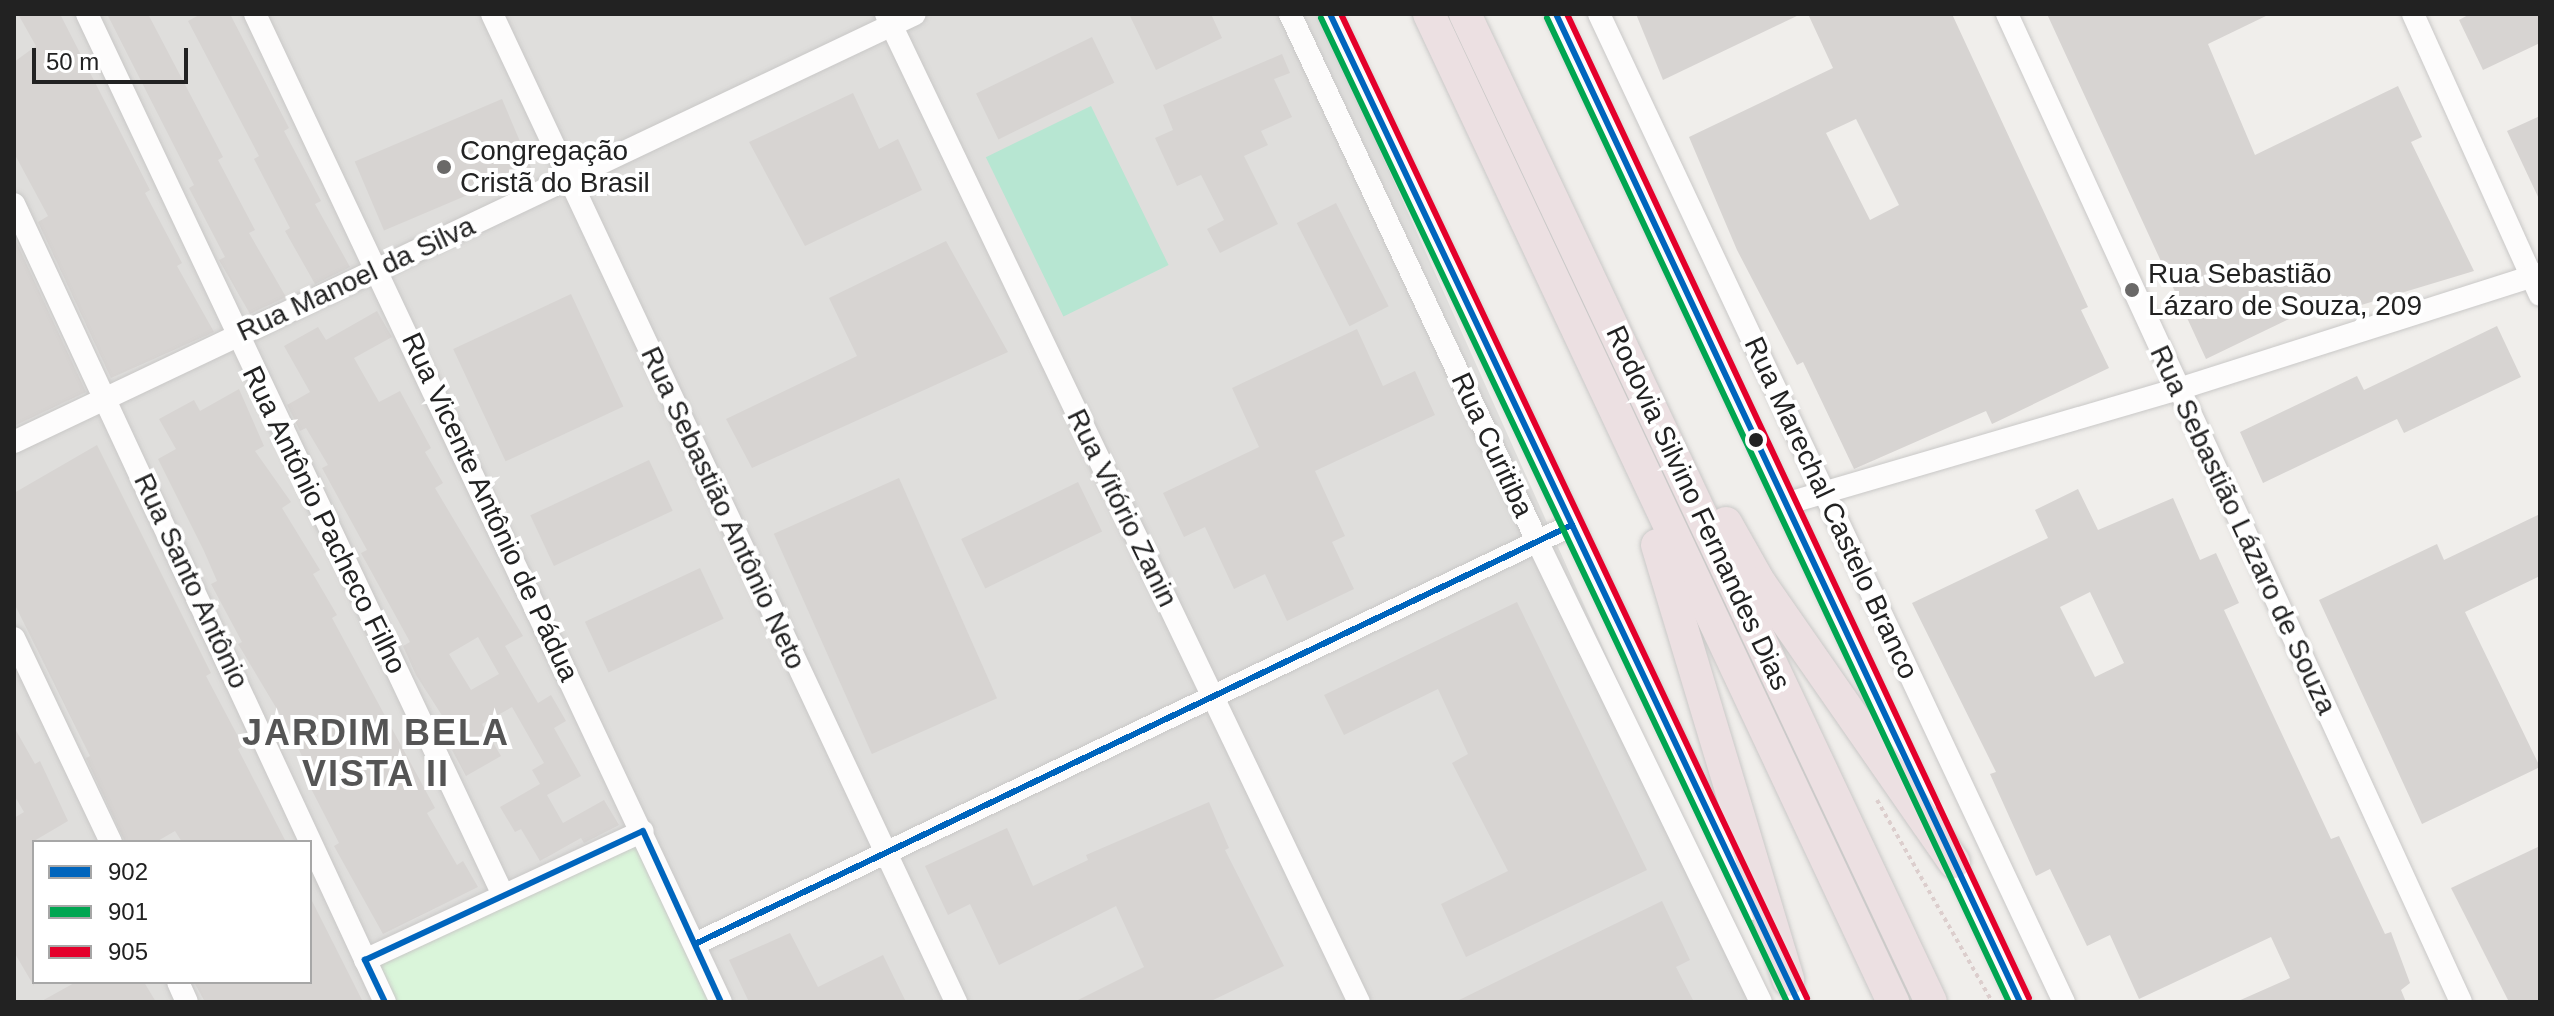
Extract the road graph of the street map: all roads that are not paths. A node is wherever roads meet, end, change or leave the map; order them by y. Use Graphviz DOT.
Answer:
graph roads {
  1 [pos="87,14"];
  2 [pos="255,14"];
  3 [pos="492,14"];
  4 [pos="915,14"];
  5 [pos="1290,14"];
  6 [pos="1330,14"];
  7 [pos="1429,14"];
  8 [pos="1465,14"];
  9 [pos="1556,14"];
  10 [pos="1599,14"];
  11 [pos="2007,14"];
  12 [pos="2413,14"];
  13 [pos="889,20"];
  14 [pos="567,179"];
  15 [pos="14,204"];
  16 [pos="377,268"];
  17 [pos="2537,282"];
  18 [pos="235,335"];
  19 [pos="1616,335"];
  20 [pos="1585,347"];
  21 [pos="2179,389"];
  22 [pos="108,400"];
  23 [pos="14,442"];
  24 [pos="1823,492"];
  25 [pos="1785,504"];
  26 [pos="1572,525"];
  27 [pos="1538,543"];
  28 [pos="14,638"];
  29 [pos="1212,698"];
  30 [pos="643,831"];
  31 [pos="110,840"];
  32 [pos="310,840"];
  33 [pos="312,845"];
  34 [pos="888,854"];
  35 [pos="1954,862"];
  36 [pos="503,895"];
  37 [pos="695,944"];
  38 [pos="365,960"];
  39 [pos="1793,991"];
  40 [pos="385,1002"];
  41 [pos="721,1002"];
  42 [pos="956,1002"];
  43 [pos="1359,1002"];
  44 [pos="1761,1002"];
  45 [pos="1893,1002"];
  46 [pos="1931,1002"];
  47 [pos="2020,1002"];
  48 [pos="2064,1002"];
  49 [pos="2461,1002"];
  1 -- 18 [label="street, Rua Antônio Pacheco Filho"];
  2 -- 16 [label="street, Rua Vicente Antônio de Pádua"];
  3 -- 14 [label="street, Rua Sebastião Antônio Neto"];
  4 -- 13 [label="street, Rua Manoel da Silva"];
  5 -- 27 [label="street, Rua Curitiba"];
  6 -- 26 [label="street, Rua Curitiba"];
  7 -- 20 [label="highway, Rodovia Silvino Fernandes Dias"];
  8 -- 19 [label="highway, Rodovia Silvino Fernandes Dias"];
  9 -- 25 [label="street, Rua Marechal Castelo Branco"];
  10 -- 24 [label="street, Rua Marechal Castelo Branco"];
  11 -- 21 [label="street, Rua Sebastião Lázaro de Souza"];
  12 -- 17 [label="street"];
  13 -- 14 [label="street, Rua Manoel da Silva"];
  13 -- 29 [label="street, Rua Vitório Zanin"];
  14 -- 16 [label="street, Rua Manoel da Silva"];
  14 -- 34 [label="street, Rua Sebastião Antônio Neto"];
  15 -- 22 [label="street, Rua Santo Antônio"];
  16 -- 18 [label="street, Rua Manoel da Silva"];
  16 -- 30 [label="street, Rua Vicente Antônio de Pádua"];
  17 -- 21 [label="street"];
  18 -- 22 [label="street, Rua Manoel da Silva"];
  18 -- 36 [label="street, Rua Antônio Pacheco Filho"];
  19 -- 35 [label="highway"];
  19 -- 46 [label="highway, Rodovia Silvino Fernandes Dias"];
  20 -- 39 [label="highway"];
  20 -- 45 [label="highway, Rodovia Silvino Fernandes Dias"];
  21 -- 24 [label="street"];
  21 -- 49 [label="street, Rua Sebastião Lázaro de Souza"];
  22 -- 23 [label="street, Rua Manoel da Silva"];
  22 -- 32 [label="street, Rua Santo Antônio"];
  24 -- 25 [label="street"];
  24 -- 48 [label="street, Rua Marechal Castelo Branco"];
  25 -- 35 [label="street, Rua Marechal Castelo Branco"];
  26 -- 27 [label="street"];
  26 -- 39 [label="street, Rua Curitiba"];
  27 -- 29 [label="street"];
  27 -- 44 [label="street, Rua Curitiba"];
  28 -- 31 [label="street"];
  29 -- 34 [label="street"];
  29 -- 43 [label="street, Rua Vitório Zanin"];
  30 -- 36 [label="street"];
  30 -- 37 [label="street, Rua Vicente Antônio de Pádua"];
  33 -- 38 [label="street, Rua Santo Antônio"];
  34 -- 37 [label="street"];
  34 -- 42 [label="street, Rua Sebastião Antônio Neto"];
  35 -- 47 [label="street, Rua Marechal Castelo Branco"];
  36 -- 38 [label="street"];
  37 -- 41 [label="street, Rua Vicente Antônio de Pádua"];
  38 -- 40 [label="street, Rua Santo Antônio"];
}
